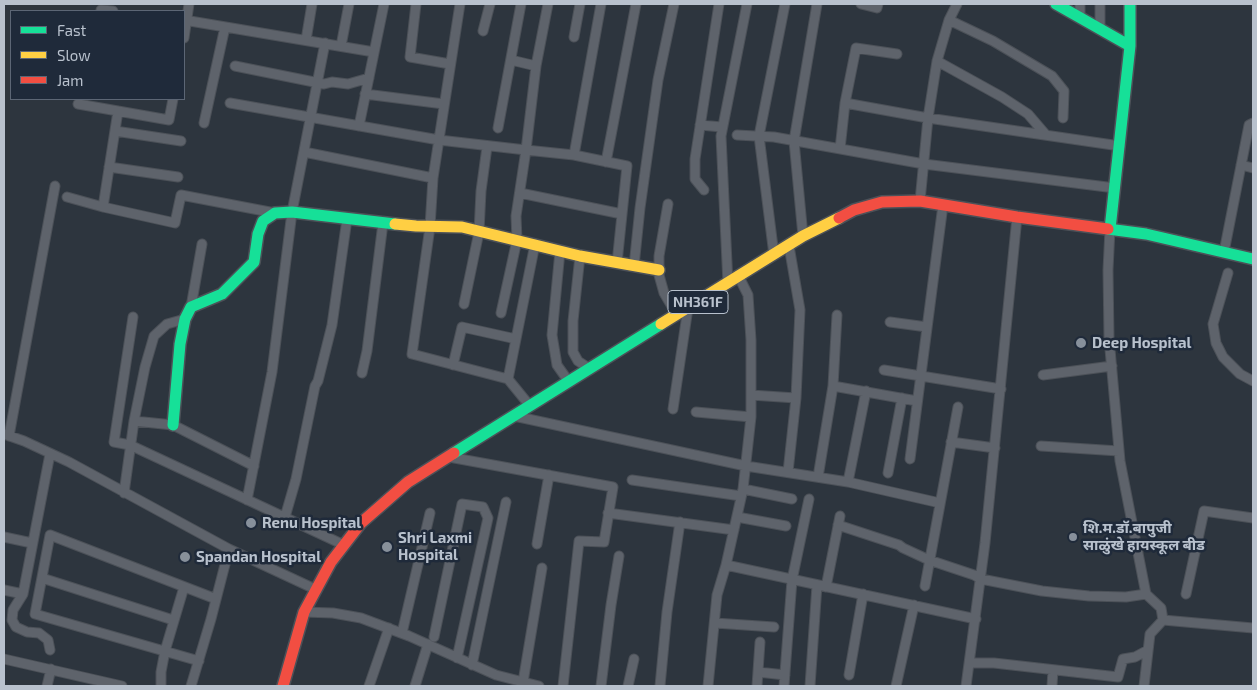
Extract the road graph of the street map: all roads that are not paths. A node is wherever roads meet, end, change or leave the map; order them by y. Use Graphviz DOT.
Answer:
graph roads {
  1 [pos="189,4"];
  2 [pos="312,4"];
  3 [pos="349,4"];
  4 [pos="384,4"];
  5 [pos="416,4"];
  6 [pos="460,4"];
  7 [pos="490,4"];
  8 [pos="520,4"];
  9 [pos="548,4"];
  10 [pos="580,4"];
  11 [pos="601,4"];
  12 [pos="636,4"];
  13 [pos="674,4"];
  14 [pos="719,4"];
  15 [pos="747,4"];
  16 [pos="785,4"];
  17 [pos="817,4"];
  18 [pos="861,4"];
  19 [pos="878,4"];
  20 [pos="957,4"];
  21 [pos="1056,4"];
  22 [pos="1080,4"];
  23 [pos="1100,4"];
  24 [pos="1130,4"];
  25 [pos="1080,17"];
  26 [pos="185,20"];
  27 [pos="948,20"];
  28 [pos="225,26"];
  29 [pos="1100,29"];
  30 [pos="483,32"];
  31 [pos="574,38"];
  32 [pos="306,40"];
  33 [pos="325,43"];
  34 [pos="341,46"];
  35 [pos="1130,46"];
  36 [pos="374,52"];
  37 [pos="897,54"];
  38 [pos="510,60"];
  39 [pos="937,61"];
  40 [pos="450,64"];
  41 [pos="235,66"];
  42 [pos="536,66"];
  43 [pos="368,78"];
  44 [pos="317,82"];
  45 [pos="366,94"];
  46 [pos="173,100"];
  47 [pos="230,103"];
  48 [pos="845,103"];
  49 [pos="78,104"];
  50 [pos="444,104"];
  51 [pos="118,111"];
  52 [pos="310,118"];
  53 [pos="928,118"];
  54 [pos="1063,118"];
  55 [pos="1253,122"];
  56 [pos="204,123"];
  57 [pos="700,125"];
  58 [pos="359,126"];
  59 [pos="722,127"];
  60 [pos="498,128"];
  61 [pos="115,131"];
  62 [pos="737,135"];
  63 [pos="1046,135"];
  64 [pos="759,136"];
  65 [pos="439,140"];
  66 [pos="181,141"];
  67 [pos="794,141"];
  68 [pos="1120,146"];
  69 [pos="488,147"];
  70 [pos="840,149"];
  71 [pos="526,150"];
  72 [pos="304,152"];
  73 [pos="574,155"];
  74 [pos="606,162"];
  75 [pos="924,164"];
  76 [pos="1241,165"];
  77 [pos="109,167"];
  78 [pos="1253,168"];
  79 [pos="178,177"];
  80 [pos="433,178"];
  81 [pos="55,186"];
  82 [pos="1115,188"];
  83 [pos="704,190"];
  84 [pos="520,193"];
  85 [pos="67,197"];
  86 [pos="920,201"];
  87 [pos="668,204"];
  88 [pos="943,205"];
  89 [pos="103,206"];
  90 [pos="292,212"];
  91 [pos="275,213"];
  92 [pos="622,214"];
  93 [pos="1017,217"];
  94 [pos="348,218"];
  95 [pos="383,223"];
  96 [pos="430,226"];
  97 [pos="1110,229"];
  98 [pos="479,232"];
  99 [pos="802,236"];
  100 [pos="517,240"];
  101 [pos="202,244"];
  102 [pos="535,244"];
  103 [pos="789,246"];
  104 [pos="560,251"];
  105 [pos="1224,252"];
  106 [pos="774,255"];
  107 [pos="580,256"];
  108 [pos="1253,259"];
  109 [pos="617,263"];
  110 [pos="634,266"];
  111 [pos="659,270"];
  112 [pos="1228,273"];
  113 [pos="739,277"];
  114 [pos="728,284"];
  115 [pos="464,304"];
  116 [pos="191,307"];
  117 [pos="688,308"];
  118 [pos="502,313"];
  119 [pos="677,315"];
  120 [pos="837,315"];
  121 [pos="133,316"];
  122 [pos="185,319"];
  123 [pos="890,322"];
  124 [pos="927,327"];
  125 [pos="516,339"];
  126 [pos="453,365"];
  127 [pos="1112,366"];
  128 [pos="590,369"];
  129 [pos="884,370"];
  130 [pos="362,373"];
  131 [pos="1043,375"];
  132 [pos="921,376"];
  133 [pos="508,379"];
  134 [pos="1253,381"];
  135 [pos="569,382"];
  136 [pos="833,386"];
  137 [pos="1001,389"];
  138 [pos="866,391"];
  139 [pos="751,396"];
  140 [pos="796,398"];
  141 [pos="902,398"];
  142 [pos="917,401"];
  143 [pos="530,406"];
  144 [pos="958,407"];
  145 [pos="673,408"];
  146 [pos="696,412"];
  147 [pos="514,416"];
  148 [pos="751,417"];
  149 [pos="134,421"];
  150 [pos="173,425"];
  151 [pos="6,435"];
  152 [pos="951,442"];
  153 [pos="130,444"];
  154 [pos="1041,446"];
  155 [pos="995,448"];
  156 [pos="1119,451"];
  157 [pos="50,454"];
  158 [pos="449,457"];
  159 [pos="910,460"];
  160 [pos="254,466"];
  161 [pos="746,466"];
  162 [pos="788,472"];
  163 [pos="888,473"];
  164 [pos="548,475"];
  165 [pos="818,477"];
  166 [pos="632,480"];
  167 [pos="848,482"];
  168 [pos="124,493"];
  169 [pos="742,493"];
  170 [pos="792,499"];
  171 [pos="809,499"];
  172 [pos="247,500"];
  173 [pos="506,502"];
  174 [pos="940,503"];
  175 [pos="430,513"];
  176 [pos="608,513"];
  177 [pos="737,516"];
  178 [pos="285,518"];
  179 [pos="1253,518"];
  180 [pos="680,522"];
  181 [pos="786,526"];
  182 [pos="734,530"];
  183 [pos="4,537"];
  184 [pos="32,543"];
  185 [pos="537,544"];
  186 [pos="344,545"];
  187 [pos="229,549"];
  188 [pos="619,556"];
  189 [pos="929,560"];
  190 [pos="726,565"];
  191 [pos="542,568"];
  192 [pos="42,578"];
  193 [pos="981,579"];
  194 [pos="792,580"];
  195 [pos="184,586"];
  196 [pos="821,586"];
  197 [pos="925,586"];
  198 [pos="4,590"];
  199 [pos="316,590"];
  200 [pos="23,594"];
  201 [pos="863,594"];
  202 [pos="1146,594"];
  203 [pos="1186,594"];
  204 [pos="216,599"];
  205 [pos="914,606"];
  206 [pos="304,612"];
  207 [pos="976,619"];
  208 [pos="173,620"];
  209 [pos="1163,620"];
  210 [pos="714,622"];
  211 [pos="774,627"];
  212 [pos="389,628"];
  213 [pos="1253,628"];
  214 [pos="402,633"];
  215 [pos="431,641"];
  216 [pos="760,642"];
  217 [pos="50,650"];
  218 [pos="1148,650"];
  219 [pos="165,652"];
  220 [pos="4,658"];
  221 [pos="457,658"];
  222 [pos="634,659"];
  223 [pos="198,661"];
  224 [pos="970,663"];
  225 [pos="472,665"];
  226 [pos="51,670"];
  227 [pos="1053,670"];
  228 [pos="758,672"];
  229 [pos="785,675"];
  230 [pos="849,675"];
  231 [pos="506,682"];
  232 [pos="523,682"];
  233 [pos="105,684"];
  234 [pos="47,686"];
  235 [pos="122,686"];
  236 [pos="161,686"];
  237 [pos="191,686"];
  238 [pos="283,686"];
  239 [pos="369,686"];
  240 [pos="415,686"];
  241 [pos="539,686"];
  242 [pos="563,686"];
  243 [pos="601,686"];
  244 [pos="628,686"];
  245 [pos="660,686"];
  246 [pos="708,686"];
  247 [pos="757,686"];
  248 [pos="784,686"];
  249 [pos="810,686"];
  250 [pos="896,686"];
  251 [pos="966,686"];
  252 [pos="1052,686"];
  253 [pos="1144,686"];
  1 -- 26 [label="street"];
  2 -- 32 [label="street"];
  3 -- 34 [label="street"];
  4 -- 36 [label="street"];
  5 -- 40 [label="street"];
  6 -- 40 [label="street"];
  7 -- 30 [label="street"];
  8 -- 38 [label="street"];
  9 -- 42 [label="street"];
  10 -- 31 [label="street"];
  11 -- 73 [label="street"];
  12 -- 74 [label="street"];
  13 -- 110 [label="street"];
  14 -- 57 [label="street"];
  15 -- 59 [label="street"];
  16 -- 64 [label="street"];
  17 -- 67 [label="street"];
  18 -- 19 [label="street"];
  20 -- 27 [label="street"];
  21 -- 25 [label="main road"];
  22 -- 25 [label="street"];
  23 -- 29 [label="street"];
  24 -- 35 [label="main road"];
  25 -- 29 [label="main road"];
  26 -- 28 [label="street"];
  27 -- 39 [label="street"];
  27 -- 54 [label="street"];
  28 -- 32 [label="street"];
  28 -- 56 [label="street"];
  29 -- 35 [label="main road"];
  32 -- 33 [label="street"];
  33 -- 34 [label="street"];
  33 -- 44 [label="street"];
  34 -- 36 [label="street"];
  35 -- 68 [label="main road"];
  36 -- 43 [label="street"];
  37 -- 48 [label="street"];
  38 -- 42 [label="street"];
  38 -- 60 [label="street"];
  39 -- 53 [label="street"];
  39 -- 63 [label="street"];
  40 -- 50 [label="street"];
  41 -- 44 [label="street"];
  42 -- 71 [label="street"];
  43 -- 44 [label="street"];
  43 -- 45 [label="street"];
  44 -- 52 [label="street"];
  45 -- 50 [label="street"];
  45 -- 58 [label="street"];
  46 -- 51 [label="street"];
  47 -- 52 [label="street"];
  48 -- 53 [label="street"];
  48 -- 70 [label="street"];
  49 -- 51 [label="street"];
  50 -- 65 [label="street"];
  51 -- 61 [label="street"];
  52 -- 58 [label="street"];
  52 -- 72 [label="street"];
  53 -- 63 [label="street"];
  53 -- 75 [label="street"];
  55 -- 76 [label="street"];
  57 -- 59 [label="street"];
  57 -- 83 [label="street"];
  58 -- 65 [label="street"];
  59 -- 114 [label="street"];
  61 -- 66 [label="street"];
  61 -- 77 [label="street"];
  62 -- 64 [label="street"];
  63 -- 68 [label="street"];
  64 -- 67 [label="street"];
  64 -- 106 [label="street"];
  65 -- 69 [label="street"];
  65 -- 80 [label="street"];
  67 -- 70 [label="street"];
  67 -- 99 [label="street"];
  68 -- 82 [label="main road"];
  69 -- 71 [label="street"];
  69 -- 98 [label="street"];
  70 -- 75 [label="street"];
  71 -- 73 [label="street"];
  71 -- 84 [label="street"];
  72 -- 80 [label="street"];
  72 -- 90 [label="street"];
  73 -- 74 [label="street"];
  74 -- 92 [label="street"];
  75 -- 82 [label="street"];
  75 -- 86 [label="street"];
  76 -- 78 [label="street"];
  76 -- 105 [label="street"];
  77 -- 79 [label="street"];
  77 -- 89 [label="street"];
  80 -- 96 [label="street"];
  81 -- 151 [label="street"];
  82 -- 97 [label="main road"];
  84 -- 92 [label="street"];
  84 -- 100 [label="street"];
  85 -- 89 [label="street"];
  86 -- 88 [label="main road, NH361F"];
  86 -- 99 [label="main road, NH361F"];
  87 -- 111 [label="street"];
  88 -- 93 [label="main road, NH361F"];
  88 -- 124 [label="street"];
  89 -- 91 [label="street"];
  90 -- 91 [label="main road"];
  90 -- 94 [label="main road"];
  90 -- 160 [label="street"];
  91 -- 116 [label="main road"];
  92 -- 109 [label="street"];
  93 -- 97 [label="main road, NH361F"];
  93 -- 137 [label="street"];
  94 -- 95 [label="main road"];
  94 -- 178 [label="street"];
  95 -- 96 [label="main road"];
  95 -- 130 [label="street"];
  96 -- 98 [label="main road"];
  96 -- 126 [label="street"];
  97 -- 105 [label="main road, NH361F"];
  97 -- 127 [label="street"];
  98 -- 100 [label="main road"];
  98 -- 115 [label="street"];
  99 -- 103 [label="main road, NH361F"];
  100 -- 102 [label="main road"];
  100 -- 118 [label="street"];
  101 -- 116 [label="street"];
  102 -- 104 [label="main road"];
  102 -- 125 [label="street"];
  103 -- 106 [label="main road, NH361F"];
  103 -- 140 [label="street"];
  104 -- 107 [label="main road"];
  104 -- 135 [label="street"];
  105 -- 108 [label="main road, NH361F"];
  106 -- 113 [label="main road, NH361F"];
  107 -- 109 [label="main road"];
  107 -- 128 [label="street"];
  109 -- 110 [label="main road"];
  110 -- 111 [label="main road"];
  111 -- 119 [label="street"];
  112 -- 134 [label="street"];
  113 -- 114 [label="main road, NH361F"];
  113 -- 139 [label="street"];
  114 -- 117 [label="main road, NH361F"];
  116 -- 122 [label="main road"];
  117 -- 119 [label="main road, NH361F"];
  117 -- 145 [label="street"];
  119 -- 128 [label="main road, NH361F"];
  120 -- 136 [label="street"];
  121 -- 153 [label="street"];
  122 -- 149 [label="street"];
  122 -- 150 [label="main road"];
  123 -- 124 [label="street"];
  124 -- 132 [label="street"];
  125 -- 126 [label="street"];
  125 -- 133 [label="street"];
  126 -- 133 [label="street"];
  127 -- 131 [label="street"];
  127 -- 156 [label="street"];
  128 -- 135 [label="main road, NH361F"];
  129 -- 132 [label="street"];
  132 -- 137 [label="street"];
  132 -- 142 [label="street"];
  133 -- 143 [label="street"];
  135 -- 143 [label="main road, NH361F"];
  136 -- 138 [label="street"];
  136 -- 165 [label="street"];
  137 -- 155 [label="street"];
  138 -- 141 [label="street"];
  138 -- 167 [label="street"];
  139 -- 140 [label="street"];
  139 -- 148 [label="street"];
  140 -- 162 [label="street"];
  141 -- 142 [label="street"];
  141 -- 163 [label="street"];
  142 -- 159 [label="street"];
  143 -- 147 [label="main road, NH361F"];
  144 -- 152 [label="street"];
  146 -- 148 [label="street"];
  147 -- 158 [label="main road, NH361F"];
  147 -- 161 [label="street"];
  148 -- 161 [label="street"];
  149 -- 150 [label="street"];
  149 -- 153 [label="street"];
  150 -- 160 [label="street"];
  151 -- 157 [label="street"];
  152 -- 155 [label="street"];
  152 -- 174 [label="street"];
  153 -- 168 [label="street"];
  153 -- 172 [label="street"];
  154 -- 156 [label="street"];
  155 -- 193 [label="street"];
  156 -- 202 [label="street"];
  157 -- 168 [label="street"];
  157 -- 184 [label="street"];
  158 -- 164 [label="street"];
  158 -- 186 [label="main road, NH361F"];
  160 -- 172 [label="street"];
  161 -- 162 [label="street"];
  161 -- 169 [label="street"];
  162 -- 165 [label="street"];
  164 -- 176 [label="street"];
  164 -- 185 [label="street"];
  165 -- 167 [label="street"];
  166 -- 169 [label="street"];
  167 -- 174 [label="street"];
  168 -- 187 [label="street"];
  169 -- 170 [label="street"];
  169 -- 177 [label="street"];
  171 -- 194 [label="street"];
  172 -- 178 [label="street"];
  173 -- 225 [label="street"];
  174 -- 189 [label="street"];
  175 -- 214 [label="street"];
  176 -- 180 [label="street"];
  176 -- 242 [label="street"];
  177 -- 181 [label="street"];
  177 -- 182 [label="street"];
  178 -- 186 [label="street"];
  179 -- 203 [label="street"];
  180 -- 182 [label="street"];
  180 -- 245 [label="street"];
  182 -- 190 [label="street"];
  183 -- 184 [label="street"];
  184 -- 200 [label="street"];
  186 -- 199 [label="main road, NH361F"];
  187 -- 199 [label="street"];
  187 -- 204 [label="street"];
  188 -- 243 [label="street"];
  189 -- 193 [label="street"];
  189 -- 196 [label="street"];
  189 -- 197 [label="street"];
  190 -- 194 [label="street"];
  190 -- 210 [label="street"];
  191 -- 232 [label="street"];
  192 -- 195 [label="street"];
  192 -- 208 [label="street"];
  192 -- 219 [label="street"];
  193 -- 202 [label="street"];
  193 -- 207 [label="street"];
  194 -- 196 [label="street"];
  194 -- 229 [label="street"];
  195 -- 204 [label="street"];
  195 -- 208 [label="street"];
  196 -- 201 [label="street"];
  196 -- 249 [label="street"];
  198 -- 200 [label="street"];
  199 -- 206 [label="main road, NH361F"];
  200 -- 217 [label="street"];
  201 -- 205 [label="street"];
  201 -- 230 [label="street"];
  202 -- 209 [label="street"];
  204 -- 223 [label="street"];
  205 -- 207 [label="street"];
  205 -- 250 [label="street"];
  206 -- 212 [label="street"];
  206 -- 238 [label="main road, NH361F"];
  207 -- 224 [label="street"];
  208 -- 219 [label="street"];
  209 -- 213 [label="street"];
  209 -- 218 [label="street"];
  210 -- 211 [label="street"];
  210 -- 246 [label="street"];
  212 -- 214 [label="street"];
  212 -- 239 [label="street"];
  214 -- 215 [label="street"];
  215 -- 221 [label="street"];
  215 -- 221 [label="street"];
  215 -- 240 [label="street"];
  216 -- 228 [label="street"];
  218 -- 227 [label="street"];
  218 -- 253 [label="street"];
  219 -- 223 [label="street"];
  219 -- 236 [label="street"];
  220 -- 226 [label="street"];
  221 -- 225 [label="street"];
  222 -- 244 [label="street"];
  223 -- 237 [label="street"];
  224 -- 227 [label="street"];
  224 -- 251 [label="street"];
  225 -- 231 [label="street"];
  226 -- 233 [label="street"];
  226 -- 234 [label="street"];
  227 -- 252 [label="street"];
  228 -- 229 [label="street"];
  228 -- 247 [label="street"];
  229 -- 248 [label="street"];
  231 -- 232 [label="street"];
  232 -- 241 [label="street"];
  233 -- 235 [label="street"];
}
